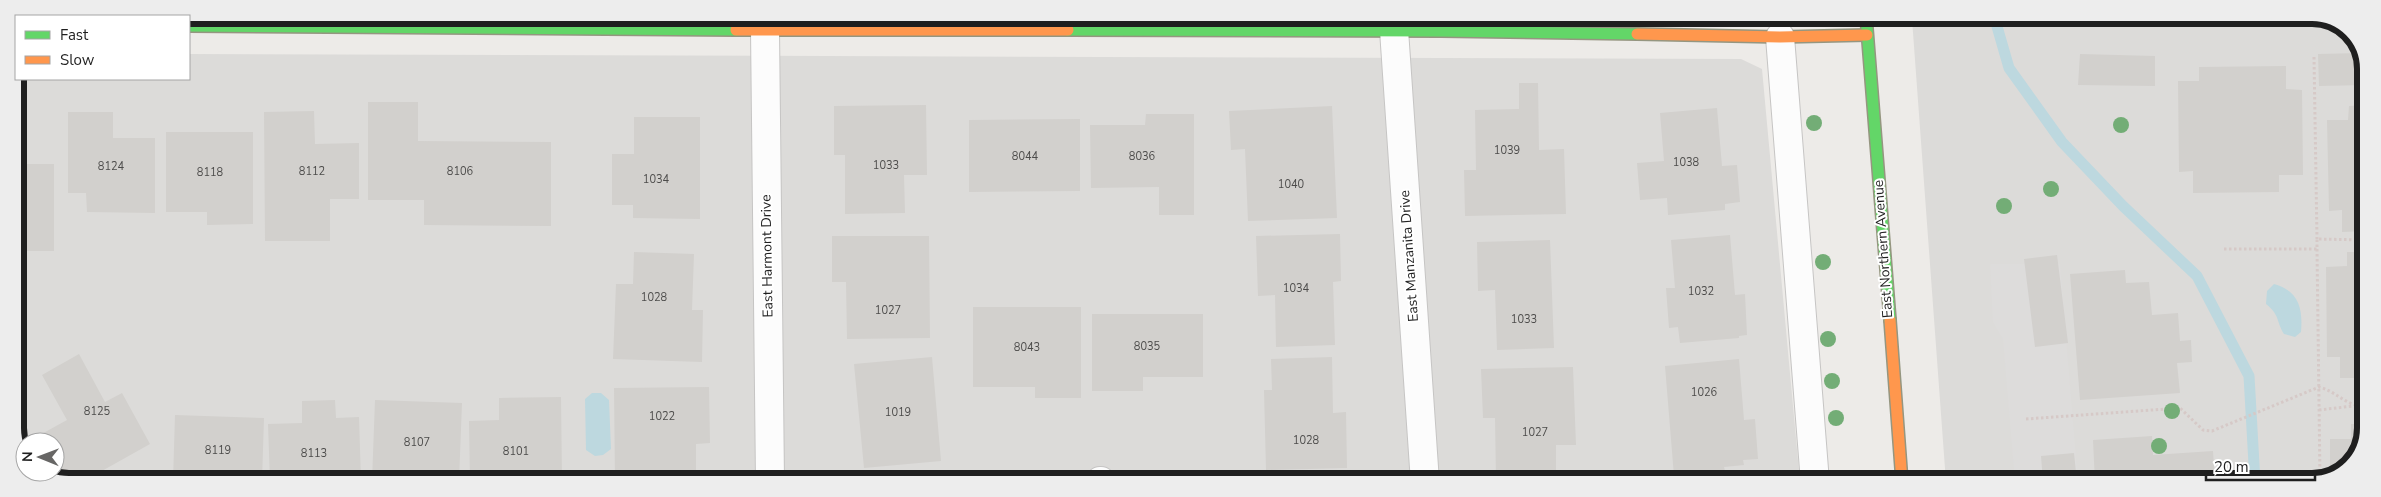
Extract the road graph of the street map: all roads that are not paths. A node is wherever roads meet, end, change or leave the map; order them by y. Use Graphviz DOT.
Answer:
graph roads {
  1 [pos="367,24"];
  2 [pos="678,24"];
  3 [pos="1433,24"];
  4 [pos="1464,24"];
  5 [pos="1866,24"];
  6 [pos="190,26"];
  7 [pos="765,30"];
  8 [pos="1394,30"];
  9 [pos="1867,34"];
  10 [pos="1780,37"];
  11 [pos="770,473"];
  12 [pos="1423,473"];
  13 [pos="1814,473"];
  14 [pos="1901,473"];
  1 -- 6 [label="street"];
  2 -- 7 [label="street"];
  3 -- 8 [label="street"];
  4 -- 10 [label="street"];
  5 -- 9 [label="street, East Northern Avenue"];
  7 -- 8 [label="street"];
  7 -- 11 [label="street, East Harmont Drive"];
  8 -- 12 [label="street, East Manzanita Drive"];
  9 -- 10 [label="street"];
  9 -- 14 [label="street, East Northern Avenue"];
  10 -- 13 [label="street"];
}
